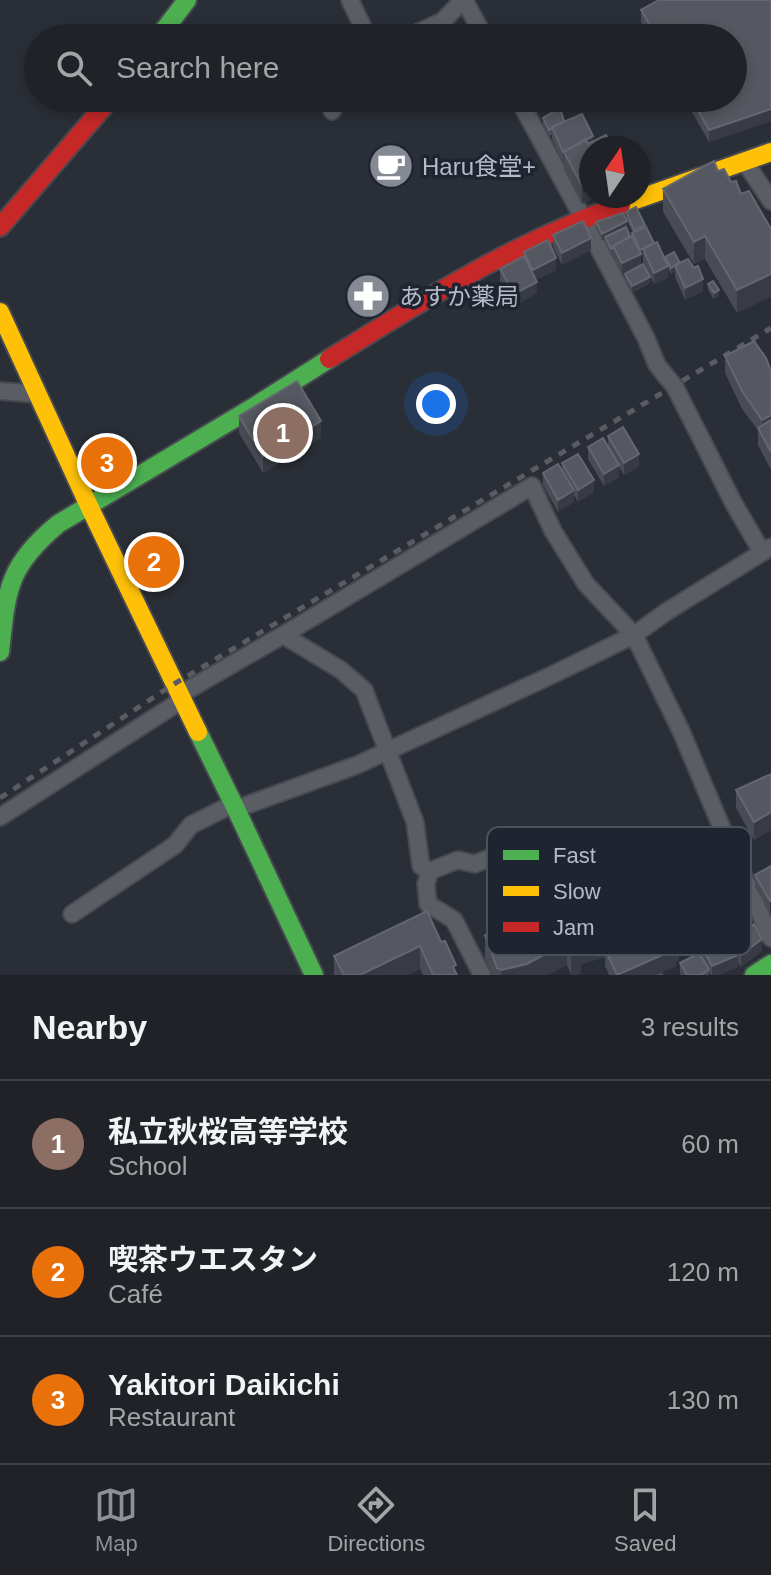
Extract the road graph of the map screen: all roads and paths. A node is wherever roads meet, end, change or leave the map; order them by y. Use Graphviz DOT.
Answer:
graph roads {
  1 [pos="187,0"];
  2 [pos="350,0"];
  3 [pos="464,0"];
  4 [pos="169,24"];
  5 [pos="361,24"];
  6 [pos="436,24"];
  7 [pos="477,24"];
  8 [pos="99,112"];
  9 [pos="526,112"];
  10 [pos="771,152"];
  11 [pos="745,162"];
  12 [pos="771,201"];
  13 [pos="583,218"];
  14 [pos="0,227"];
  15 [pos="0,312"];
  16 [pos="0,391"];
  17 [pos="38,394"];
  18 [pos="89,506"];
  19 [pos="766,550"];
  20 [pos="283,635"];
  21 [pos="634,635"];
  22 [pos="0,652"];
  23 [pos="180,698"];
  24 [pos="388,750"];
  25 [pos="235,807"];
  26 [pos="0,817"];
  27 [pos="721,827"];
  28 [pos="487,859"];
  29 [pos="430,871"];
  30 [pos="751,893"];
  31 [pos="72,914"];
  32 [pos="771,938"];
  33 [pos="771,964"];
  34 [pos="314,975"];
  35 [pos="482,975"];
  36 [pos="754,975"];
  1 -- 4 [label="street"];
  2 -- 5 [label="street"];
  3 -- 6 [label="street"];
  3 -- 7 [label="street"];
  8 -- 14 [label="street"];
  9 -- 13 [label="street"];
  10 -- 11 [label="street"];
  11 -- 12 [label="street"];
  11 -- 13 [label="street"];
  13 -- 18 [label="street"];
  13 -- 19 [label="street"];
  15 -- 17 [label="street"];
  16 -- 17 [label="street"];
  17 -- 18 [label="street"];
  18 -- 22 [label="street"];
  18 -- 23 [label="street"];
  19 -- 21 [label="street"];
  20 -- 21 [label="street"];
  20 -- 23 [label="street"];
  20 -- 24 [label="street"];
  21 -- 24 [label="street"];
  21 -- 27 [label="street"];
  23 -- 25 [label="street"];
  23 -- 26 [label="street"];
  24 -- 25 [label="street"];
  24 -- 29 [label="street"];
  25 -- 31 [label="street"];
  25 -- 34 [label="street"];
  28 -- 29 [label="street"];
  29 -- 35 [label="street"];
  30 -- 32 [label="street"];
  33 -- 36 [label="street"];
}
